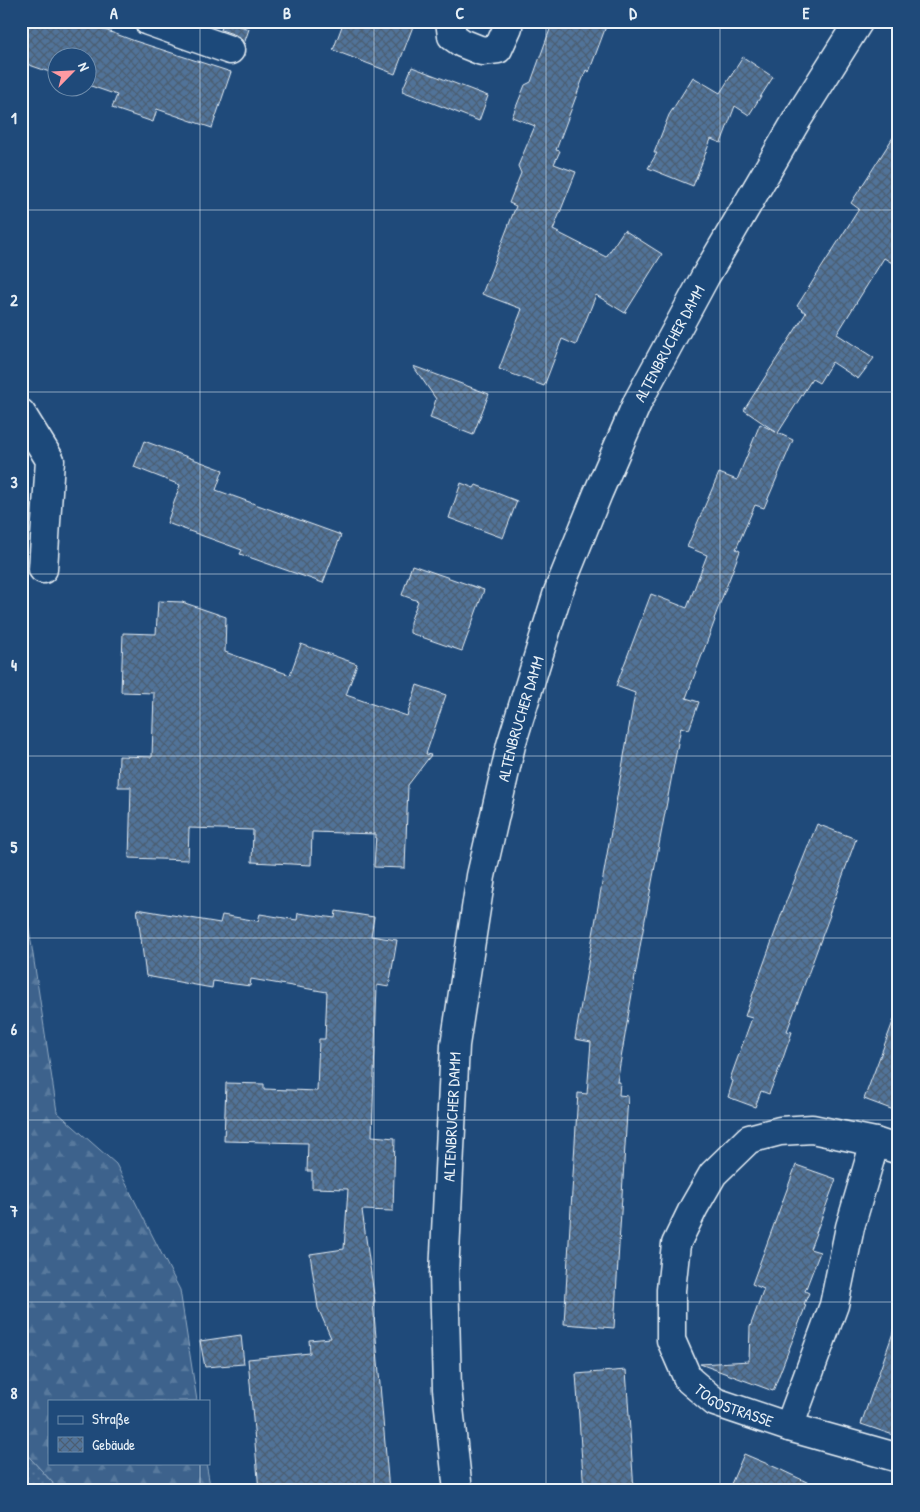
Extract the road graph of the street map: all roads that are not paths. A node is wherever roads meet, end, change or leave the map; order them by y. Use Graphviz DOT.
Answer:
graph roads {
  1 [pos="148,21"];
  2 [pos="450,21"];
  3 [pos="506,21"];
  4 [pos="859,21"];
  5 [pos="230,50"];
  6 [pos="22,414"];
  7 [pos="43,569"];
  8 [pos="887,1146"];
  9 [pos="789,1427"];
  10 [pos="899,1458"];
  11 [pos="458,1491"];
  1 -- 5 [label="main road"];
  2 -- 3 [label="main road"];
  4 -- 11 [label="main road, ALTENBRUCHER DAMM"];
  6 -- 7 [label="main road"];
  8 -- 9 [label="main road, TOGOSTRASSE"];
  8 -- 9 [label="main road, TOGOSTRASSE"];
  9 -- 10 [label="main road, TOGOSTRASSE"];
}
